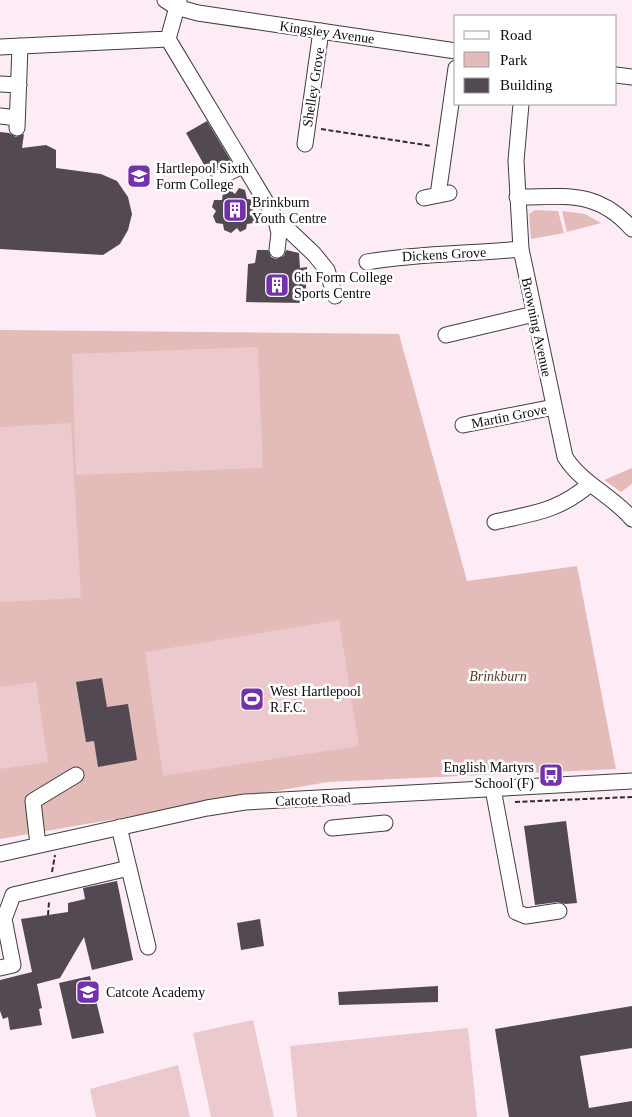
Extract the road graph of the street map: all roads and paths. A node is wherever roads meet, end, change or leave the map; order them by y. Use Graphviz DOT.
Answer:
graph roads {
  1 [pos="173,2"];
  2 [pos="321,31"];
  3 [pos="168,39"];
  4 [pos="20,46"];
  5 [pos="0,47"];
  6 [pos="454,51"];
  7 [pos="617,74"];
  8 [pos="632,77"];
  9 [pos="454,81"];
  10 [pos="0,84"];
  11 [pos="18,85"];
  12 [pos="521,105"];
  13 [pos="0,116"];
  14 [pos="307,128"];
  15 [pos="304,144"];
  16 [pos="444,148"];
  17 [pos="244,165"];
  18 [pos="220,177"];
  19 [pos="437,195"];
  20 [pos="517,197"];
  21 [pos="275,217"];
  22 [pos="632,229"];
  23 [pos="521,249"];
  24 [pos="277,250"];
  25 [pos="368,262"];
  26 [pos="335,296"];
  27 [pos="534,314"];
  28 [pos="446,335"];
  29 [pos="554,407"];
  30 [pos="463,425"];
  31 [pos="590,484"];
  32 [pos="632,519"];
  33 [pos="495,522"];
  34 [pos="76,775"];
  35 [pos="632,781"];
  36 [pos="494,796"];
  37 [pos="632,797"];
  38 [pos="385,823"];
  39 [pos="119,828"];
  40 [pos="332,828"];
  41 [pos="38,845"];
  42 [pos="0,854"];
  43 [pos="129,868"];
  44 [pos="559,911"];
  45 [pos="4,912"];
  46 [pos="148,947"];
  47 [pos="0,968"];
  1 -- 2 [label="street, Kingsley Avenue"];
  1 -- 3 [label="street"];
  2 -- 6 [label="street, Kingsley Avenue"];
  2 -- 14 [label="street, Shelley Grove"];
  3 -- 4 [label="street"];
  3 -- 17 [label="street"];
  4 -- 5 [label="street"];
  4 -- 11 [label="street"];
  7 -- 8 [label="street"];
  9 -- 16 [label="street"];
  10 -- 11 [label="street"];
  11 -- 13 [label="street"];
  12 -- 20 [label="street, Browning Avenue"];
  14 -- 15 [label="street, Shelley Grove"];
  14 -- 16 [label="path"];
  16 -- 19 [label="street"];
  17 -- 18 [label="street"];
  17 -- 21 [label="street"];
  20 -- 22 [label="street"];
  20 -- 23 [label="street, Browning Avenue"];
  21 -- 24 [label="street"];
  21 -- 26 [label="street"];
  23 -- 25 [label="street, Dickens Grove"];
  23 -- 27 [label="street, Browning Avenue"];
  27 -- 28 [label="street"];
  27 -- 29 [label="street, Browning Avenue"];
  29 -- 30 [label="street, Martin Grove"];
  29 -- 31 [label="street, Browning Avenue"];
  31 -- 32 [label="street, Browning Avenue"];
  31 -- 33 [label="street"];
  34 -- 41 [label="street"];
  35 -- 36 [label="street, Catcote Road"];
  36 -- 37 [label="path"];
  36 -- 39 [label="street, Catcote Road"];
  36 -- 44 [label="street"];
  38 -- 40 [label="street"];
  39 -- 41 [label="street, Catcote Road"];
  39 -- 43 [label="street"];
  41 -- 42 [label="street, Catcote Road"];
  43 -- 45 [label="street"];
  43 -- 46 [label="street"];
  45 -- 47 [label="street"];
}
